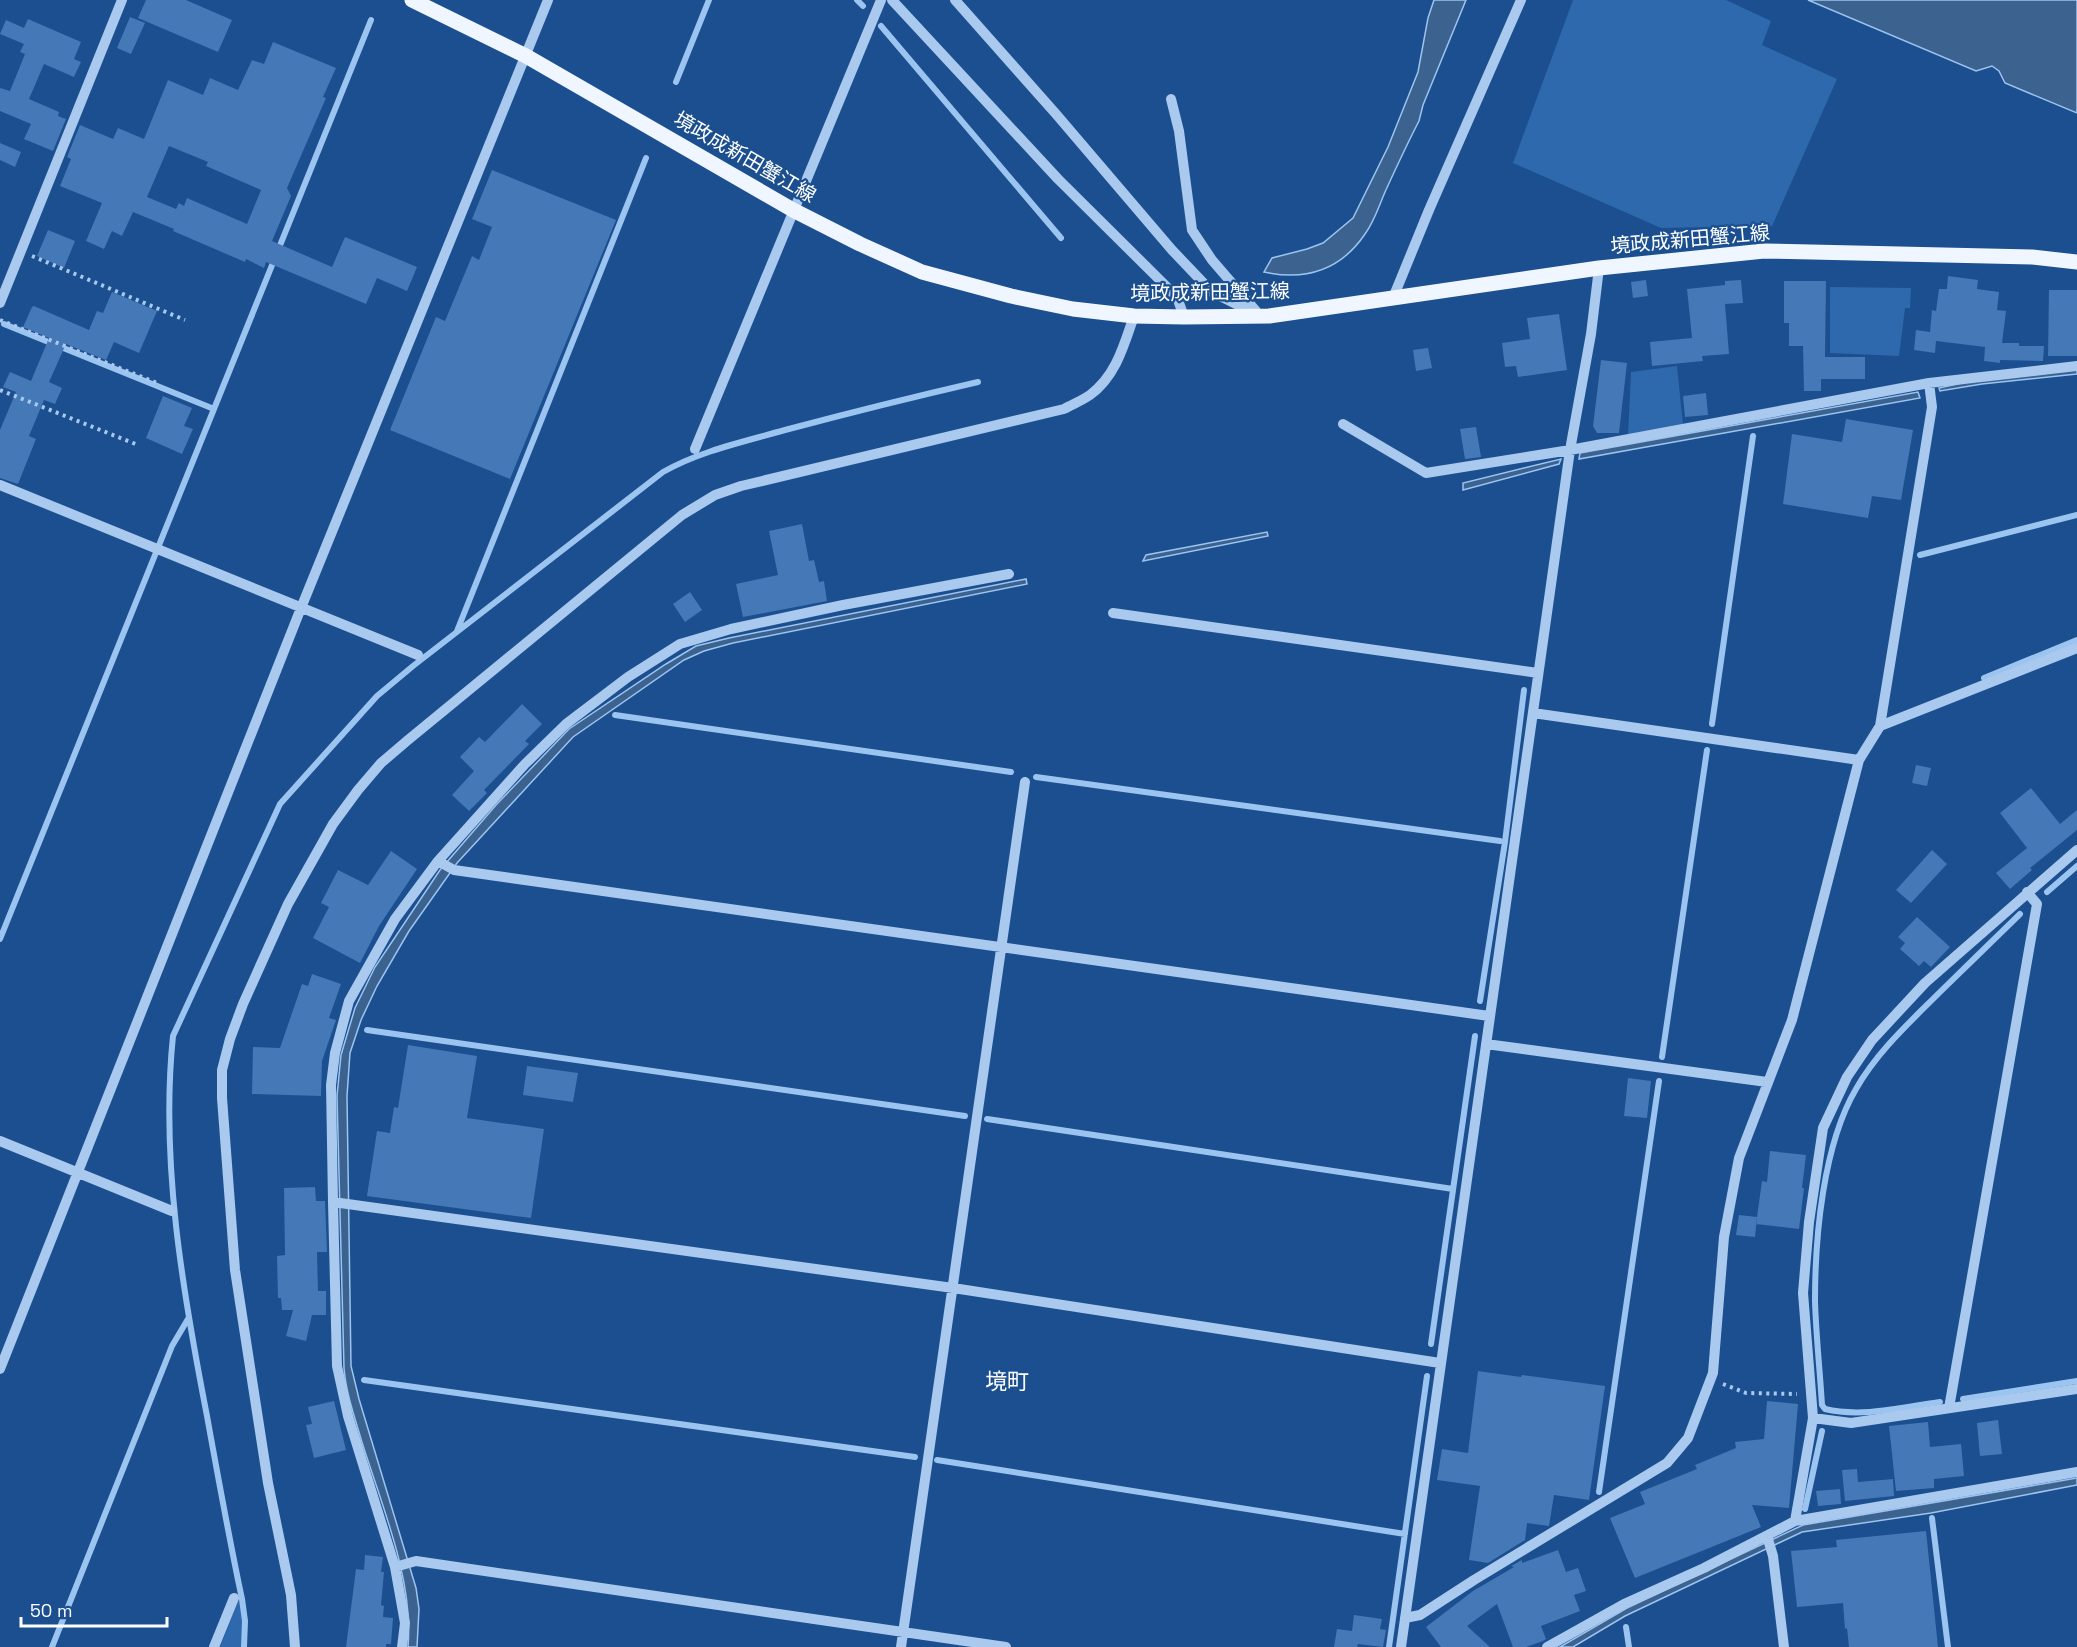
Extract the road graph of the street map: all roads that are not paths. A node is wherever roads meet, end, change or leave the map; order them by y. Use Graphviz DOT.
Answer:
graph roads {
  1 [pos="122,0"];
  2 [pos="412,0"];
  3 [pos="548,0"];
  4 [pos="881,0"];
  5 [pos="892,0"];
  6 [pos="955,0"];
  7 [pos="1521,0"];
  8 [pos="526,56"];
  9 [pos="1171,99"];
  10 [pos="793,210"];
  11 [pos="2077,262"];
  12 [pos="1599,268"];
  13 [pos="1393,298"];
  14 [pos="0,303"];
  15 [pos="1134,316"];
  16 [pos="1260,316"];
  17 [pos="1184,317"];
  18 [pos="2077,366"];
  19 [pos="1929,383"];
  20 [pos="1343,424"];
  21 [pos="695,449"];
  22 [pos="1570,450"];
  23 [pos="0,485"];
  24 [pos="1009,574"];
  25 [pos="301,608"];
  26 [pos="1113,613"];
  27 [pos="2077,648"];
  28 [pos="418,655"];
  29 [pos="1538,673"];
  30 [pos="1533,713"];
  31 [pos="1880,726"];
  32 [pos="1859,760"];
  33 [pos="1025,782"];
  34 [pos="2077,850"];
  35 [pos="440,862"];
  36 [pos="2027,892"];
  37 [pos="1001,947"];
  38 [pos="1489,1016"];
  39 [pos="1486,1044"];
  40 [pos="1767,1082"];
  41 [pos="0,1141"];
  42 [pos="78,1173"];
  43 [pos="335,1203"];
  44 [pos="172,1210"];
  45 [pos="953,1288"];
  46 [pos="1440,1364"];
  47 [pos="0,1369"];
  48 [pos="2077,1389"];
  49 [pos="1949,1408"];
  50 [pos="1813,1418"];
  51 [pos="2077,1472"];
  52 [pos="1795,1521"];
  53 [pos="1768,1538"];
  54 [pos="397,1567"];
  55 [pos="234,1598"];
  56 [pos="1406,1618"];
  57 [pos="903,1632"];
  58 [pos="214,1647"];
  59 [pos="295,1647"];
  60 [pos="402,1647"];
  61 [pos="901,1647"];
  62 [pos="1006,1647"];
  63 [pos="1401,1647"];
  64 [pos="1547,1647"];
  65 [pos="1784,1647"];
  1 -- 14 [label="street"];
  2 -- 8 [label="main road, 境政成新田蟹江線"];
  3 -- 8 [label="street"];
  4 -- 10 [label="street"];
  5 -- 17 [label="street"];
  6 -- 16 [label="street"];
  7 -- 13 [label="street"];
  8 -- 10 [label="main road, 境政成新田蟹江線"];
  8 -- 25 [label="street"];
  9 -- 16 [label="street"];
  10 -- 15 [label="main road, 境政成新田蟹江線"];
  10 -- 21 [label="street"];
  11 -- 12 [label="main road, 境政成新田蟹江線"];
  12 -- 13 [label="main road, 境政成新田蟹江線"];
  12 -- 22 [label="street"];
  13 -- 16 [label="main road, 境政成新田蟹江線"];
  15 -- 17 [label="main road, 境政成新田蟹江線"];
  15 -- 59 [label="street"];
  16 -- 17 [label="main road, 境政成新田蟹江線"];
  18 -- 19 [label="street"];
  19 -- 22 [label="street"];
  19 -- 31 [label="street"];
  20 -- 22 [label="street"];
  22 -- 29 [label="street"];
  23 -- 25 [label="street"];
  24 -- 35 [label="street"];
  25 -- 28 [label="street"];
  25 -- 42 [label="street"];
  26 -- 29 [label="street"];
  27 -- 31 [label="street"];
  29 -- 30 [label="street"];
  30 -- 32 [label="street"];
  30 -- 38 [label="street"];
  31 -- 32 [label="street"];
  32 -- 40 [label="street"];
  33 -- 37 [label="street"];
  34 -- 36 [label="street"];
  35 -- 37 [label="street"];
  35 -- 43 [label="street"];
  36 -- 49 [label="street"];
  36 -- 50 [label="street"];
  37 -- 38 [label="street"];
  37 -- 45 [label="street"];
  38 -- 39 [label="street"];
  39 -- 40 [label="street"];
  39 -- 46 [label="street"];
  40 -- 56 [label="street"];
  41 -- 42 [label="street"];
  42 -- 44 [label="street"];
  42 -- 47 [label="street"];
  43 -- 45 [label="street"];
  43 -- 54 [label="street"];
  45 -- 46 [label="street"];
  45 -- 57 [label="street"];
  46 -- 56 [label="street"];
  48 -- 49 [label="street"];
  49 -- 50 [label="street"];
  50 -- 52 [label="street"];
  51 -- 52 [label="street"];
  52 -- 53 [label="street"];
  53 -- 64 [label="street"];
  53 -- 65 [label="street"];
  54 -- 57 [label="street"];
  54 -- 60 [label="street"];
  55 -- 58 [label="street"];
  56 -- 63 [label="street"];
  57 -- 61 [label="street"];
  57 -- 62 [label="street"];
}
